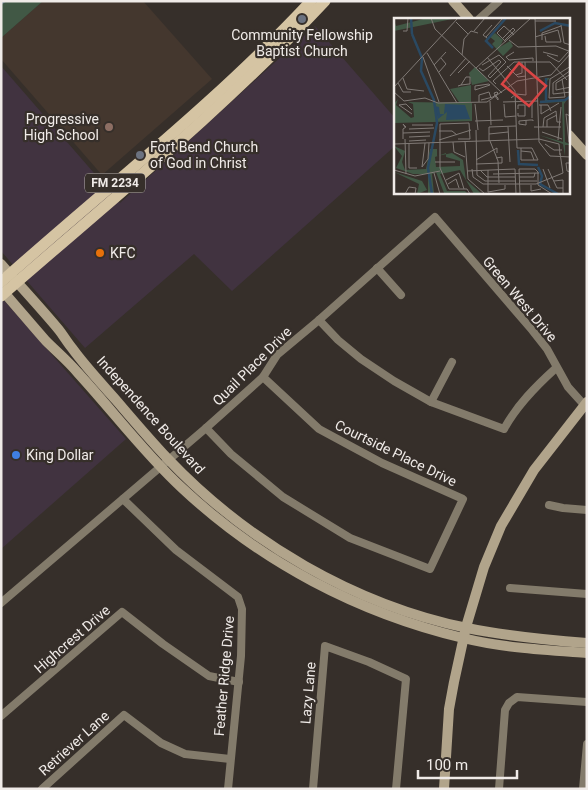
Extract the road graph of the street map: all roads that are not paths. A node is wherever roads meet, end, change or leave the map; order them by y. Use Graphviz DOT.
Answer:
graph roads {
  1 [pos="311,1"];
  2 [pos="325,1"];
  3 [pos="453,1"];
  4 [pos="499,1"];
  5 [pos="468,18"];
  6 [pos="480,18"];
  7 [pos="570,136"];
  8 [pos="152,151"];
  9 [pos="587,155"];
  10 [pos="144,172"];
  11 [pos="448,232"];
  12 [pos="1,264"];
  13 [pos="377,268"];
  14 [pos="6,286"];
  15 [pos="401,294"];
  16 [pos="319,320"];
  17 [pos="83,362"];
  18 [pos="452,362"];
  19 [pos="556,368"];
  20 [pos="78,372"];
  21 [pos="263,377"];
  22 [pos="431,402"];
  23 [pos="586,406"];
  24 [pos="206,428"];
  25 [pos="168,459"];
  26 [pos="160,466"];
  27 [pos="122,499"];
  28 [pos="549,504"];
  29 [pos="587,510"];
  30 [pos="251,537"];
  31 [pos="510,588"];
  32 [pos="587,594"];
  33 [pos="1,603"];
  34 [pos="465,633"];
  35 [pos="586,648"];
  36 [pos="239,682"];
  37 [pos="587,702"];
  38 [pos="1,716"];
  39 [pos="587,744"];
  40 [pos="230,759"];
  41 [pos="50,782"];
  42 [pos="42,789"];
  43 [pos="57,789"];
  44 [pos="228,789"];
  45 [pos="313,789"];
  46 [pos="396,789"];
  47 [pos="444,789"];
  48 [pos="499,789"];
  49 [pos="583,789"];
  1 -- 8 [label="main road, FM 2234"];
  2 -- 10 [label="main road, FM 2234"];
  3 -- 5 [label="main road"];
  4 -- 6 [label="street"];
  7 -- 9 [label="main road"];
  8 -- 10 [label="main road"];
  8 -- 14 [label="main road, FM 2234"];
  10 -- 14 [label="main road, FM 2234"];
  11 -- 13 [label="street, Quail Place Drive"];
  11 -- 19 [label="street, Green West Drive"];
  12 -- 14 [label="main road, Independence Boulevard"];
  13 -- 15 [label="street"];
  13 -- 16 [label="street, Quail Place Drive"];
  14 -- 17 [label="main road, Independence Boulevard"];
  14 -- 20 [label="main road, Independence Boulevard"];
  16 -- 21 [label="street, Quail Place Drive"];
  16 -- 22 [label="street"];
  17 -- 20 [label="main road"];
  17 -- 25 [label="main road, Independence Boulevard"];
  18 -- 22 [label="street"];
  19 -- 22 [label="street"];
  19 -- 23 [label="street, Green West Drive"];
  20 -- 26 [label="main road, Independence Boulevard"];
  21 -- 24 [label="street, Quail Place Drive"];
  21 -- 24 [label="street, Courtside Place Drive"];
  23 -- 34 [label="main road"];
  24 -- 25 [label="street, Quail Place Drive"];
  25 -- 26 [label="street, Quail Place Drive"];
  25 -- 30 [label="main road, Independence Boulevard"];
  26 -- 27 [label="street, Quail Place Drive"];
  26 -- 30 [label="main road, Independence Boulevard"];
  27 -- 33 [label="street, Quail Place Drive"];
  27 -- 36 [label="street, Feather Ridge Drive"];
  28 -- 29 [label="street"];
  30 -- 34 [label="main road, Independence Boulevard"];
  31 -- 32 [label="street"];
  34 -- 35 [label="main road, Independence Boulevard"];
  34 -- 47 [label="main road"];
  36 -- 38 [label="street, Highcrest Drive"];
  36 -- 40 [label="street, Feather Ridge Drive"];
  37 -- 48 [label="street"];
  39 -- 49 [label="street"];
  40 -- 41 [label="street, Retriever Lane"];
  40 -- 44 [label="street, Feather Ridge Drive"];
  41 -- 42 [label="street, Retriever Lane"];
  41 -- 43 [label="street"];
  45 -- 46 [label="street, Lazy Lane"];
}
